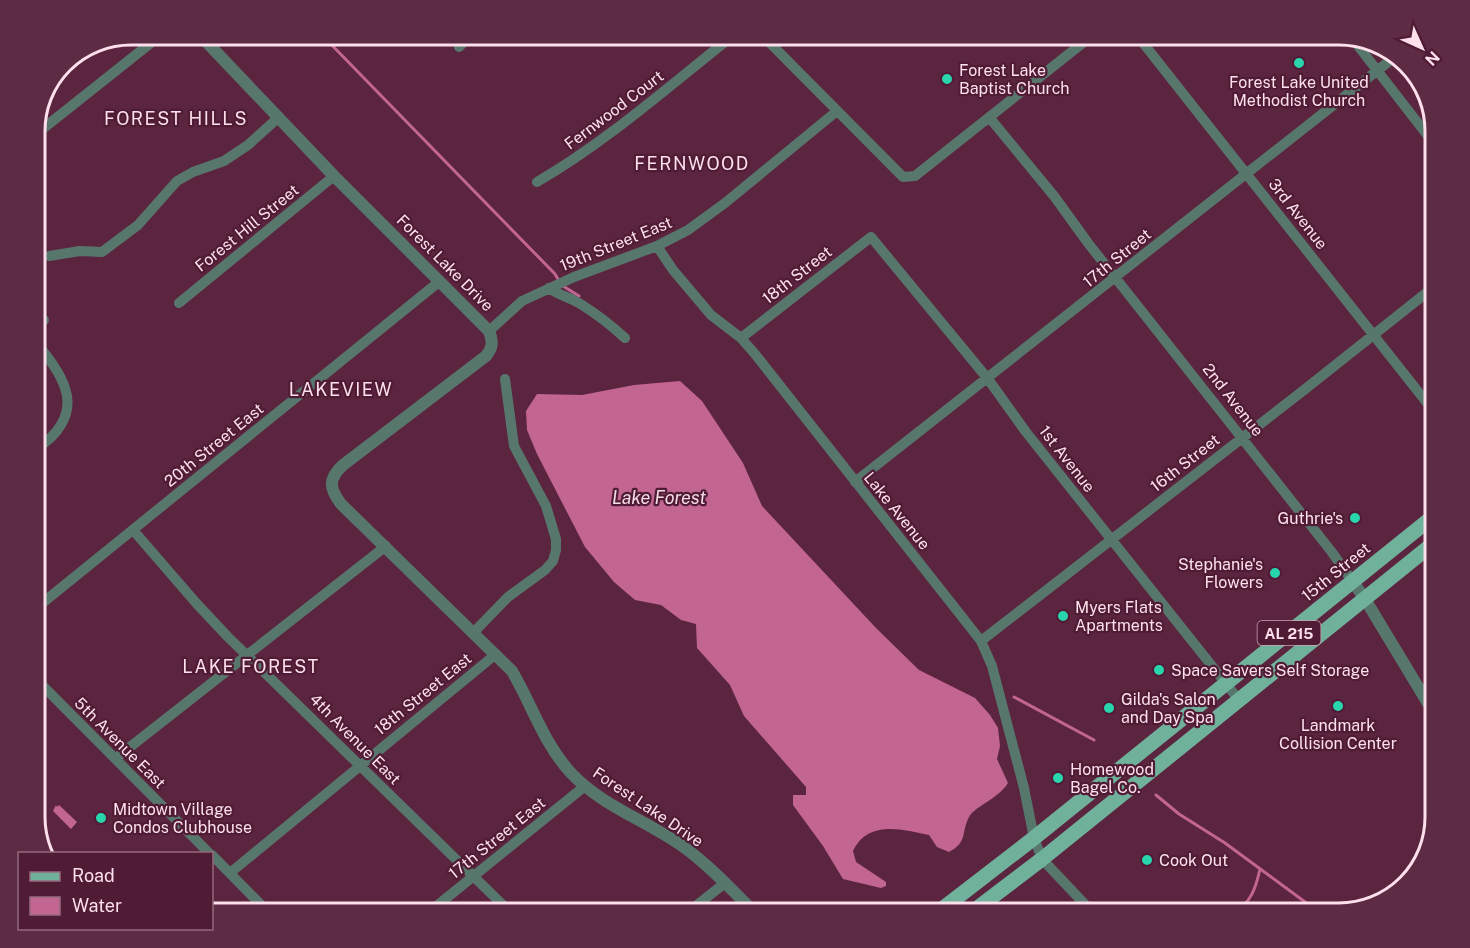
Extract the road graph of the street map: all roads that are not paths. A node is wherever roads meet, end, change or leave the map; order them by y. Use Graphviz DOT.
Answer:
graph roads {
  1 [pos="148,45"];
  2 [pos="210,45"];
  3 [pos="721,45"];
  4 [pos="772,45"];
  5 [pos="1080,45"];
  6 [pos="1145,45"];
  7 [pos="1360,48"];
  8 [pos="1390,61"];
  9 [pos="1378,71"];
  10 [pos="837,111"];
  11 [pos="279,117"];
  12 [pos="989,117"];
  13 [pos="45,127"];
  14 [pos="1425,132"];
  15 [pos="1247,173"];
  16 [pos="334,176"];
  17 [pos="537,182"];
  18 [pos="871,237"];
  19 [pos="657,246"];
  20 [pos="49,256"];
  21 [pos="1115,278"];
  22 [pos="440,281"];
  23 [pos="549,288"];
  24 [pos="1425,294"];
  25 [pos="179,303"];
  26 [pos="489,331"];
  27 [pos="1374,336"];
  28 [pos="625,338"];
  29 [pos="741,338"];
  30 [pos="45,354"];
  31 [pos="505,379"];
  32 [pos="987,380"];
  33 [pos="1425,400"];
  34 [pos="1242,439"];
  35 [pos="45,443"];
  36 [pos="855,482"];
  37 [pos="1425,523"];
  38 [pos="133,530"];
  39 [pos="1111,539"];
  40 [pos="386,546"];
  41 [pos="1425,550"];
  42 [pos="1353,582"];
  43 [pos="1365,599"];
  44 [pos="45,601"];
  45 [pos="474,632"];
  46 [pos="981,641"];
  47 [pos="247,654"];
  48 [pos="496,654"];
  49 [pos="1226,683"];
  50 [pos="45,688"];
  51 [pos="1425,697"];
  52 [pos="1239,700"];
  53 [pos="116,758"];
  54 [pos="361,765"];
  55 [pos="585,786"];
  56 [pos="1034,838"];
  57 [pos="209,852"];
  58 [pos="213,856"];
  59 [pos="1042,860"];
  60 [pos="230,873"];
  61 [pos="474,876"];
  62 [pos="725,883"];
  63 [pos="259,903"];
  64 [pos="441,903"];
  65 [pos="500,903"];
  66 [pos="700,903"];
  67 [pos="744,903"];
  68 [pos="951,903"];
  69 [pos="985,903"];
  70 [pos="1083,903"];
  1 -- 13 [label="street"];
  2 -- 11 [label="street, Forest Lake Drive"];
  3 -- 17 [label="street, Fernwood Court"];
  4 -- 10 [label="street"];
  5 -- 12 [label="street"];
  6 -- 15 [label="street, 3rd Avenue"];
  7 -- 9 [label="street"];
  8 -- 9 [label="street, 17th Street"];
  9 -- 14 [label="street"];
  9 -- 15 [label="street, 17th Street"];
  10 -- 12 [label="street"];
  10 -- 19 [label="street, 19th Street East"];
  11 -- 16 [label="street, Forest Lake Drive"];
  11 -- 20 [label="street"];
  12 -- 21 [label="street, 2nd Avenue"];
  15 -- 21 [label="street, 17th Street"];
  15 -- 27 [label="street, 3rd Avenue"];
  16 -- 22 [label="street, Forest Lake Drive"];
  16 -- 25 [label="street, Forest Hill Street"];
  18 -- 29 [label="street, 18th Street"];
  18 -- 32 [label="street, 1st Avenue"];
  19 -- 23 [label="street, 19th Street East"];
  19 -- 29 [label="street, Lake Avenue"];
  21 -- 32 [label="street, 17th Street"];
  21 -- 34 [label="street, 2nd Avenue"];
  22 -- 26 [label="street, Forest Lake Drive"];
  22 -- 38 [label="street, 20th Street East"];
  23 -- 26 [label="street, 19th Street East"];
  23 -- 28 [label="street"];
  24 -- 27 [label="street, 16th Street"];
  26 -- 40 [label="street, Forest Lake Drive"];
  27 -- 33 [label="street, 3rd Avenue"];
  27 -- 34 [label="street, 16th Street"];
  29 -- 36 [label="street, Lake Avenue"];
  30 -- 35 [label="street"];
  31 -- 45 [label="street"];
  32 -- 36 [label="street, 17th Street"];
  32 -- 39 [label="street, 1st Avenue"];
  34 -- 39 [label="street, 16th Street"];
  34 -- 42 [label="street, 2nd Avenue"];
  36 -- 46 [label="street, Lake Avenue"];
  37 -- 42 [label="main road, 15th Street / AL 215"];
  38 -- 44 [label="street, 20th Street East"];
  38 -- 47 [label="street, 4th Avenue East"];
  39 -- 46 [label="street, 16th Street"];
  39 -- 49 [label="street, 1st Avenue"];
  40 -- 45 [label="street, Forest Lake Drive"];
  40 -- 47 [label="street"];
  41 -- 43 [label="main road, AL 215"];
  42 -- 43 [label="street, 2nd Avenue"];
  42 -- 49 [label="main road, 15th Street / AL 215"];
  43 -- 51 [label="street, 2nd Avenue"];
  43 -- 52 [label="main road, AL 215"];
  45 -- 48 [label="street, Forest Lake Drive"];
  46 -- 56 [label="street, Lake Avenue"];
  47 -- 53 [label="street"];
  47 -- 54 [label="street, 4th Avenue East"];
  48 -- 54 [label="street, 18th Street East"];
  48 -- 55 [label="street, Forest Lake Drive"];
  49 -- 52 [label="street, 1st Avenue"];
  49 -- 56 [label="main road, 15th Street / AL 215"];
  50 -- 53 [label="street, 5th Avenue East"];
  52 -- 59 [label="main road, AL 215"];
  53 -- 57 [label="street, 5th Avenue East"];
  54 -- 60 [label="street, 18th Street East"];
  54 -- 61 [label="street, 4th Avenue East"];
  55 -- 61 [label="street, 17th Street East"];
  55 -- 62 [label="street, Forest Lake Drive"];
  56 -- 59 [label="street, Lake Avenue"];
  56 -- 68 [label="main road, AL 215"];
  58 -- 60 [label="street, 5th Avenue East"];
  59 -- 69 [label="main road, AL 215"];
  59 -- 70 [label="street"];
  60 -- 63 [label="street, 5th Avenue East"];
  61 -- 64 [label="street, 17th Street East"];
  61 -- 65 [label="street, 4th Avenue East"];
  62 -- 66 [label="street"];
  62 -- 67 [label="street, Forest Lake Drive"];
}
